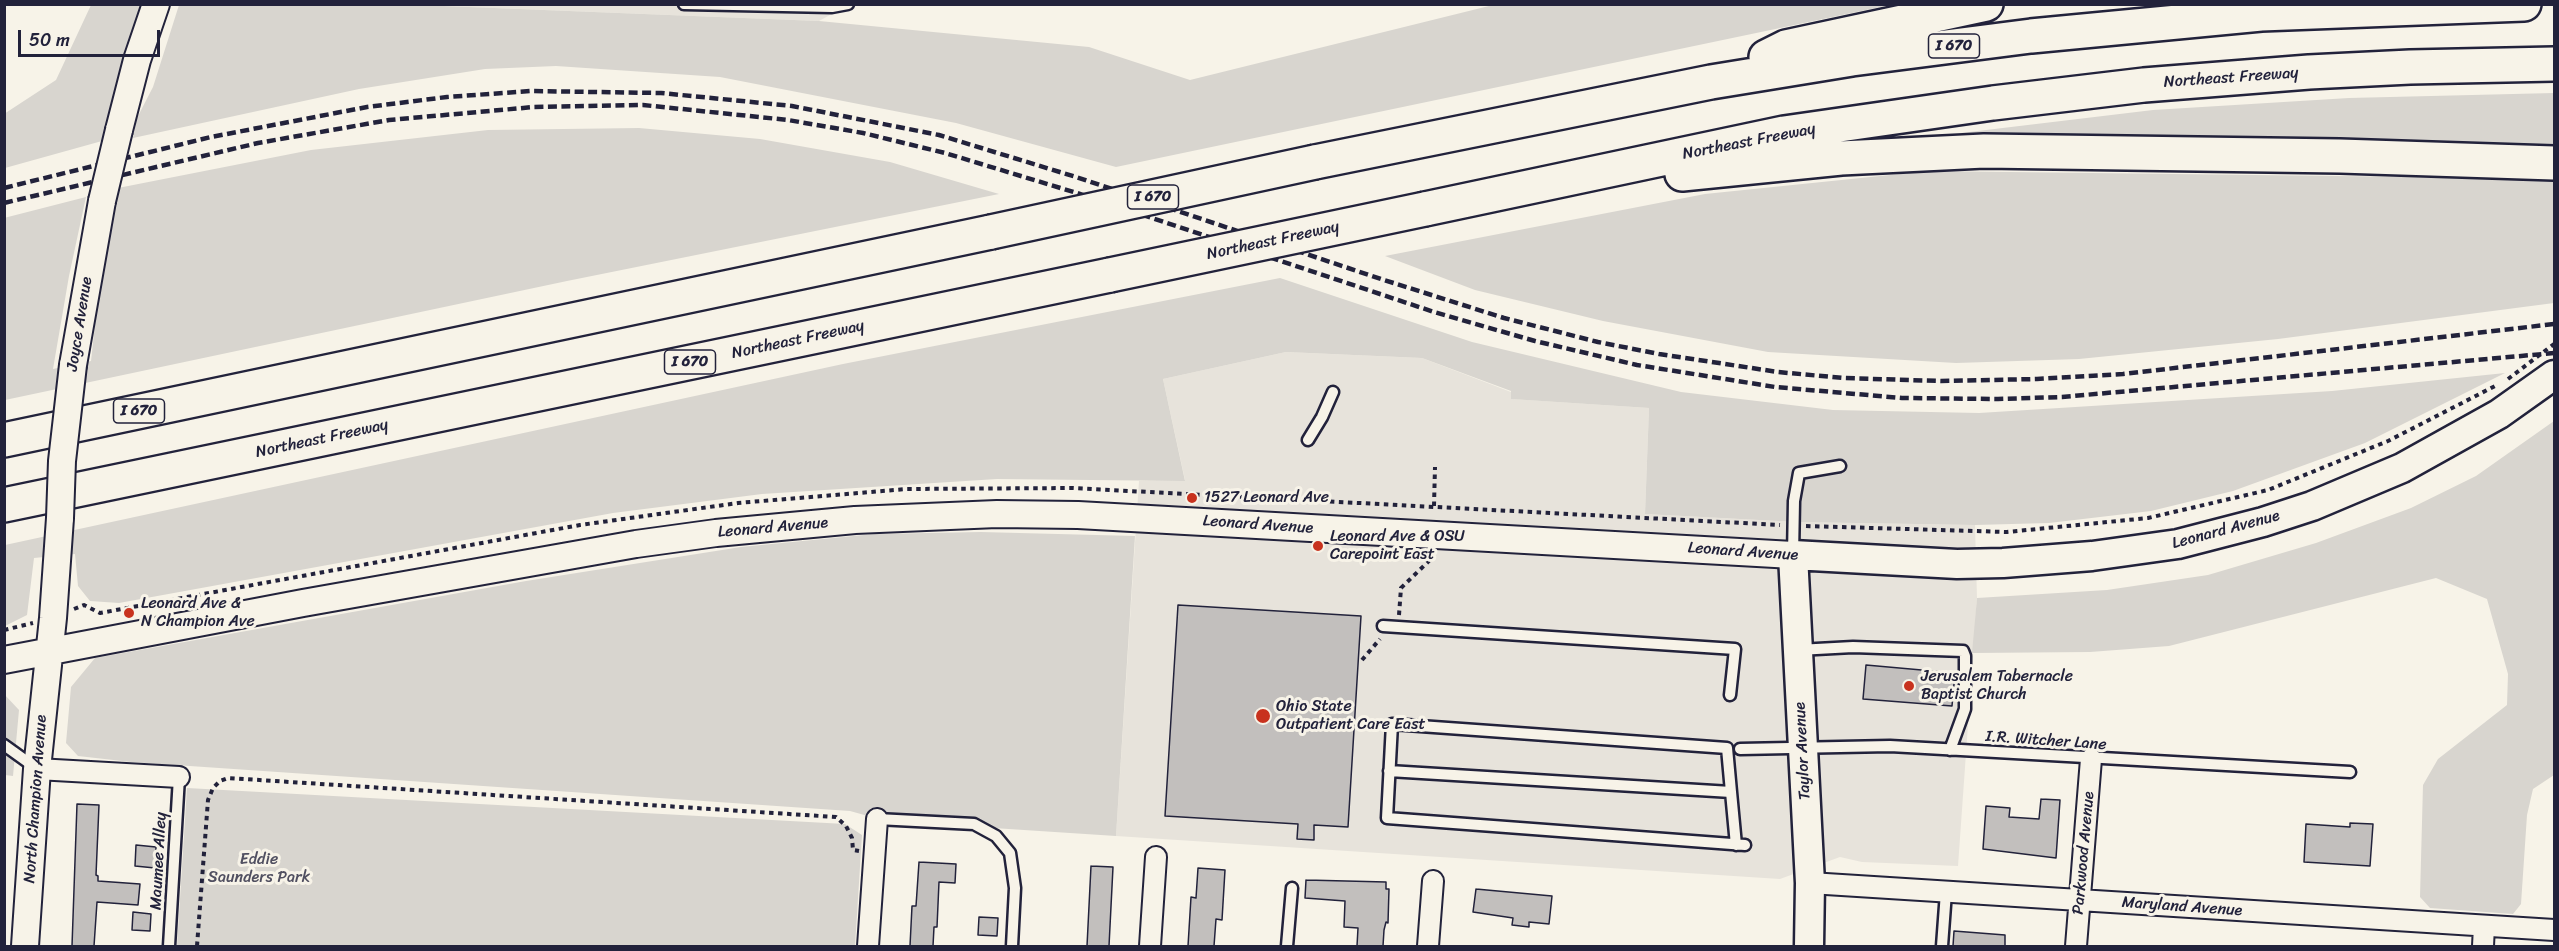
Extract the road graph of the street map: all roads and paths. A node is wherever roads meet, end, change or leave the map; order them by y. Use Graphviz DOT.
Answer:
graph roads {
  1 [pos="156,4"];
  2 [pos="684,4"];
  3 [pos="848,4"];
  4 [pos="1986,4"];
  5 [pos="2524,4"];
  6 [pos="2554,64"];
  7 [pos="1711,82"];
  8 [pos="2554,163"];
  9 [pos="1425,209"];
  10 [pos="2554,344"];
  11 [pos="2552,377"];
  12 [pos="2508,379"];
  13 [pos="1333,392"];
  14 [pos="4,440"];
  15 [pos="1308,440"];
  16 [pos="1840,466"];
  17 [pos="1435,467"];
  18 [pos="4,505"];
  19 [pos="1434,507"];
  20 [pos="1793,555"];
  21 [pos="1433,557"];
  22 [pos="1387,626"];
  23 [pos="1798,650"];
  24 [pos="49,652"];
  25 [pos="4,660"];
  26 [pos="1362,660"];
  27 [pos="1730,695"];
  28 [pos="4,745"];
  29 [pos="1803,747"];
  30 [pos="1740,749"];
  31 [pos="1950,750"];
  32 [pos="2091,759"];
  33 [pos="37,769"];
  34 [pos="1389,771"];
  35 [pos="2350,772"];
  36 [pos="178,777"];
  37 [pos="1731,792"];
  38 [pos="877,819"];
  39 [pos="874,851"];
  40 [pos="1156,857"];
  41 [pos="1433,881"];
  42 [pos="1810,883"];
  43 [pos="1292,888"];
  44 [pos="1946,892"];
  45 [pos="2080,901"];
  46 [pos="2484,926"];
  47 [pos="2554,930"];
  48 [pos="25,946"];
  49 [pos="169,946"];
  50 [pos="197,946"];
  51 [pos="868,946"];
  52 [pos="1012,946"];
  53 [pos="1150,946"];
  54 [pos="1287,946"];
  55 [pos="1428,946"];
  56 [pos="1809,946"];
  57 [pos="1942,946"];
  58 [pos="2076,946"];
  59 [pos="2483,946"];
  1 -- 24 [label="street, Joyce Avenue, bridge"];
  2 -- 3 [label="lane"];
  4 -- 7 [label="highway"];
  5 -- 7 [label="highway, I 670"];
  6 -- 9 [label="highway, Northeast Freeway / I 670"];
  7 -- 14 [label="highway, I 670, bridge"];
  8 -- 9 [label="highway"];
  9 -- 18 [label="highway, Northeast Freeway / I 670, bridge"];
  10 -- 12 [label="path, bridge"];
  11 -- 20 [label="main road, Leonard Avenue"];
  13 -- 15 [label="lane"];
  16 -- 20 [label="lane"];
  17 -- 19 [label="path"];
  20 -- 23 [label="main road, Taylor Avenue"];
  20 -- 24 [label="street, Leonard Avenue"];
  21 -- 22 [label="path"];
  22 -- 26 [label="path"];
  22 -- 27 [label="lane"];
  23 -- 29 [label="main road, Taylor Avenue"];
  23 -- 31 [label="lane"];
  24 -- 25 [label="street, Leonard Avenue"];
  24 -- 33 [label="street, North Champion Avenue"];
  28 -- 33 [label="lane"];
  29 -- 30 [label="lane, I.R. Witcher Lane"];
  29 -- 31 [label="lane, I.R. Witcher Lane"];
  29 -- 42 [label="main road, Taylor Avenue"];
  31 -- 32 [label="lane, I.R. Witcher Lane"];
  32 -- 35 [label="lane, I.R. Witcher Lane"];
  32 -- 45 [label="street, Parkwood Avenue"];
  33 -- 36 [label="street"];
  33 -- 48 [label="street, North Champion Avenue"];
  34 -- 37 [label="lane"];
  34 -- 37 [label="lane"];
  34 -- 37 [label="lane"];
  36 -- 49 [label="lane, Maumee Alley"];
  38 -- 39 [label="street"];
  38 -- 52 [label="lane"];
  39 -- 50 [label="path"];
  39 -- 51 [label="street"];
  40 -- 53 [label="street"];
  41 -- 55 [label="street"];
  42 -- 44 [label="street, Maryland Avenue"];
  42 -- 56 [label="main road, Taylor Avenue"];
  43 -- 54 [label="lane"];
  44 -- 45 [label="street, Maryland Avenue"];
  44 -- 57 [label="lane"];
  45 -- 46 [label="street, Maryland Avenue"];
  45 -- 58 [label="street, Parkwood Avenue"];
  46 -- 47 [label="street, Maryland Avenue"];
  46 -- 59 [label="street"];
}
